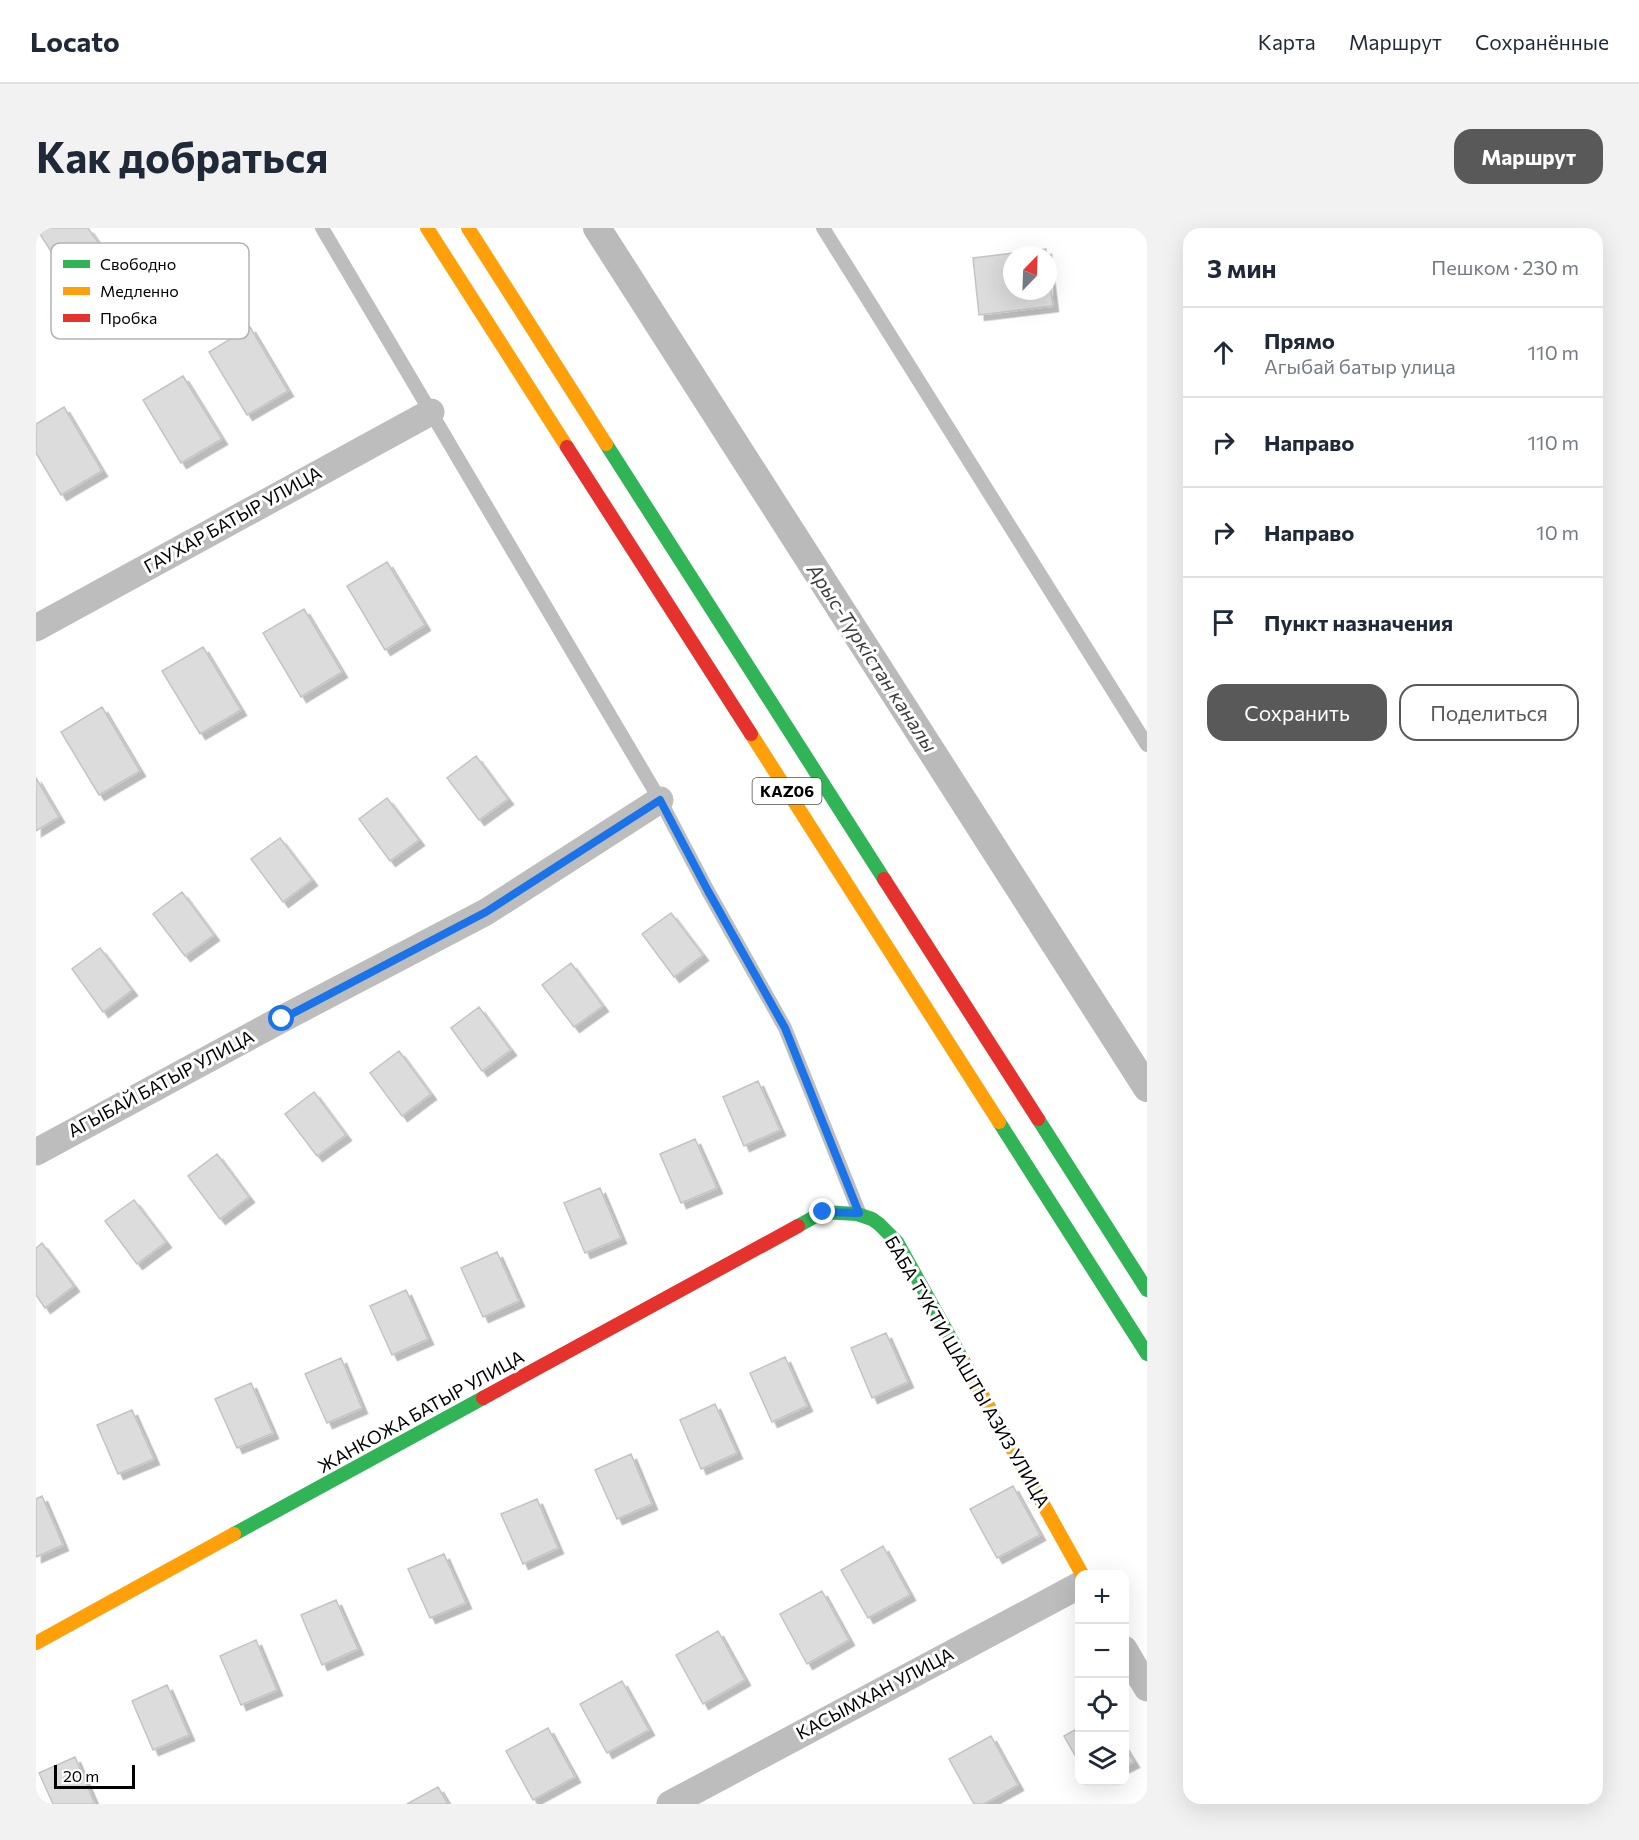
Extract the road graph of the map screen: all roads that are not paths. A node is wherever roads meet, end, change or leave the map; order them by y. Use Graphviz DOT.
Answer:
graph roads {
  1 [pos="322,228"];
  2 [pos="427,228"];
  3 [pos="468,228"];
  4 [pos="823,228"];
  5 [pos="431,412"];
  6 [pos="36,628"];
  7 [pos="1147,745"];
  8 [pos="660,800"];
  9 [pos="36,1152"];
  10 [pos="823,1212"];
  11 [pos="859,1213"];
  12 [pos="1147,1290"];
  13 [pos="1147,1354"];
  14 [pos="1079,1570"];
  15 [pos="1075,1588"];
  16 [pos="36,1643"];
  17 [pos="1129,1656"];
  18 [pos="1147,1688"];
  19 [pos="670,1804"];
  1 -- 5 [label="lane"];
  2 -- 13 [label="main road, KАZ06"];
  3 -- 12 [label="main road, KАZ06"];
  4 -- 7 [label="lane"];
  5 -- 6 [label="street, ГАУХАР БАТЫР УЛИЦА"];
  5 -- 8 [label="lane"];
  8 -- 9 [label="street, АГЫБАЙ БАТЫР УЛИЦА"];
  8 -- 11 [label="lane"];
  10 -- 11 [label="main road, БАБА ТУКТИ ШАШТЫ АЗИЗ УЛИЦА"];
  10 -- 16 [label="main road, ЖАНКОЖА БАТЫР УЛИЦА"];
  11 -- 14 [label="main road, БАБА ТУКТИ ШАШТЫ АЗИЗ УЛИЦА"];
  15 -- 19 [label="street, КАСЫМХАН УЛИЦА"];
  17 -- 18 [label="street"];
}
